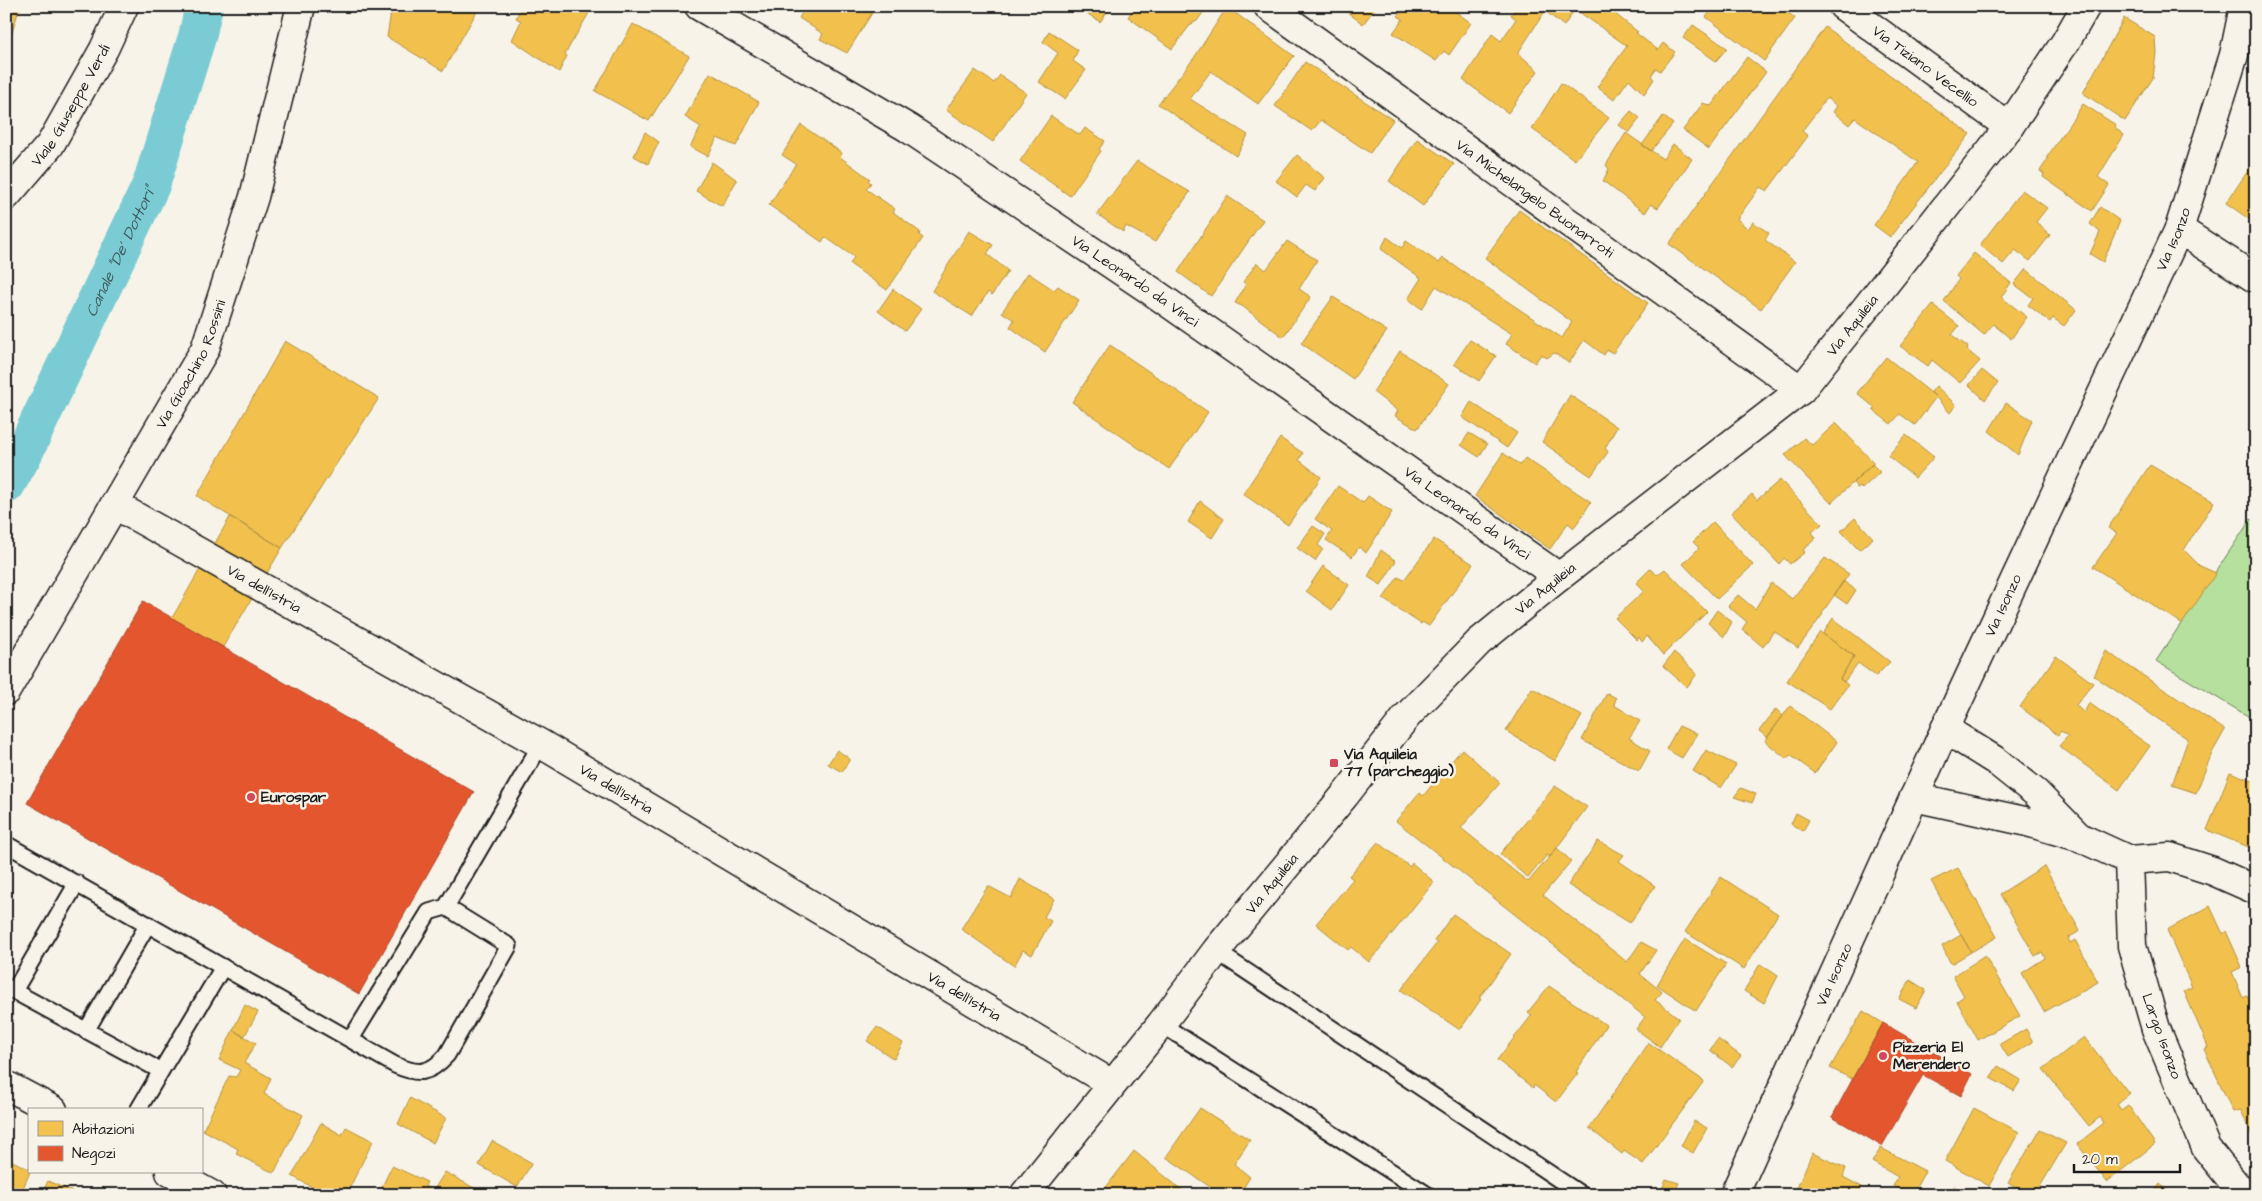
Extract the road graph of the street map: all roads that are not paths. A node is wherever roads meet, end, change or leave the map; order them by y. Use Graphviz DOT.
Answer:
graph roads {
  1 [pos="124,6"];
  2 [pos="302,6"];
  3 [pos="699,6"];
  4 [pos="1268,6"];
  5 [pos="1843,6"];
  6 [pos="2086,6"];
  7 [pos="2244,6"];
  8 [pos="2009,127"];
  9 [pos="6,196"];
  10 [pos="2179,229"];
  11 [pos="2256,279"];
  12 [pos="1801,390"];
  13 [pos="115,505"];
  14 [pos="1559,577"];
  15 [pos="6,690"];
  16 [pos="1945,729"];
  17 [pos="541,744"];
  18 [pos="1914,797"];
  19 [pos="2079,837"];
  20 [pos="6,844"];
  21 [pos="2129,860"];
  22 [pos="77,884"];
  23 [pos="2256,890"];
  24 [pos="446,907"];
  25 [pos="148,924"];
  26 [pos="1216,951"];
  27 [pos="223,967"];
  28 [pos="10,989"];
  29 [pos="1161,1024"];
  30 [pos="86,1031"];
  31 [pos="351,1039"];
  32 [pos="161,1071"];
  33 [pos="1112,1084"];
  34 [pos="6,1085"];
  35 [pos="49,1108"];
  36 [pos="139,1108"];
  37 [pos="174,1174"];
  38 [pos="212,1195"];
  39 [pos="1024,1195"];
  40 [pos="1428,1195"];
  41 [pos="1582,1195"];
  42 [pos="1734,1195"];
  43 [pos="2244,1195"];
  1 -- 9 [label="street, Viale Giuseppe Verdi"];
  2 -- 13 [label="street, Via Gioachino Rossini"];
  3 -- 14 [label="street, Via Leonardo da Vinci"];
  4 -- 12 [label="street, Via Michelangelo Buonarroti"];
  5 -- 8 [label="street, Via Tiziano Vecellio"];
  6 -- 8 [label="street, Via Aquileia"];
  7 -- 10 [label="street, Via Isonzo"];
  8 -- 12 [label="street, Via Aquileia"];
  10 -- 11 [label="street"];
  10 -- 16 [label="street, Via Isonzo"];
  12 -- 14 [label="street, Via Aquileia"];
  13 -- 15 [label="street, Via Gioachino Rossini"];
  13 -- 17 [label="street, Via dell'Istria"];
  14 -- 26 [label="street, Via Aquileia"];
  16 -- 18 [label="street, Via Isonzo"];
  16 -- 19 [label="street"];
  17 -- 24 [label="lane"];
  17 -- 33 [label="street, Via dell'Istria"];
  18 -- 19 [label="street"];
  18 -- 42 [label="street, Via Isonzo"];
  19 -- 21 [label="street"];
  20 -- 22 [label="lane"];
  21 -- 23 [label="street"];
  21 -- 43 [label="street, Largo Isonzo"];
  22 -- 25 [label="lane"];
  22 -- 28 [label="lane"];
  24 -- 31 [label="lane"];
  24 -- 31 [label="lane"];
  25 -- 27 [label="lane"];
  25 -- 30 [label="lane"];
  26 -- 29 [label="street, Via Aquileia"];
  26 -- 41 [label="lane"];
  27 -- 31 [label="lane"];
  27 -- 32 [label="lane"];
  28 -- 30 [label="lane"];
  29 -- 33 [label="street, Via Aquileia"];
  29 -- 40 [label="lane"];
  30 -- 32 [label="lane"];
  32 -- 36 [label="lane"];
  33 -- 39 [label="street, Via Aquileia"];
  34 -- 35 [label="street"];
  37 -- 38 [label="street"];
}
